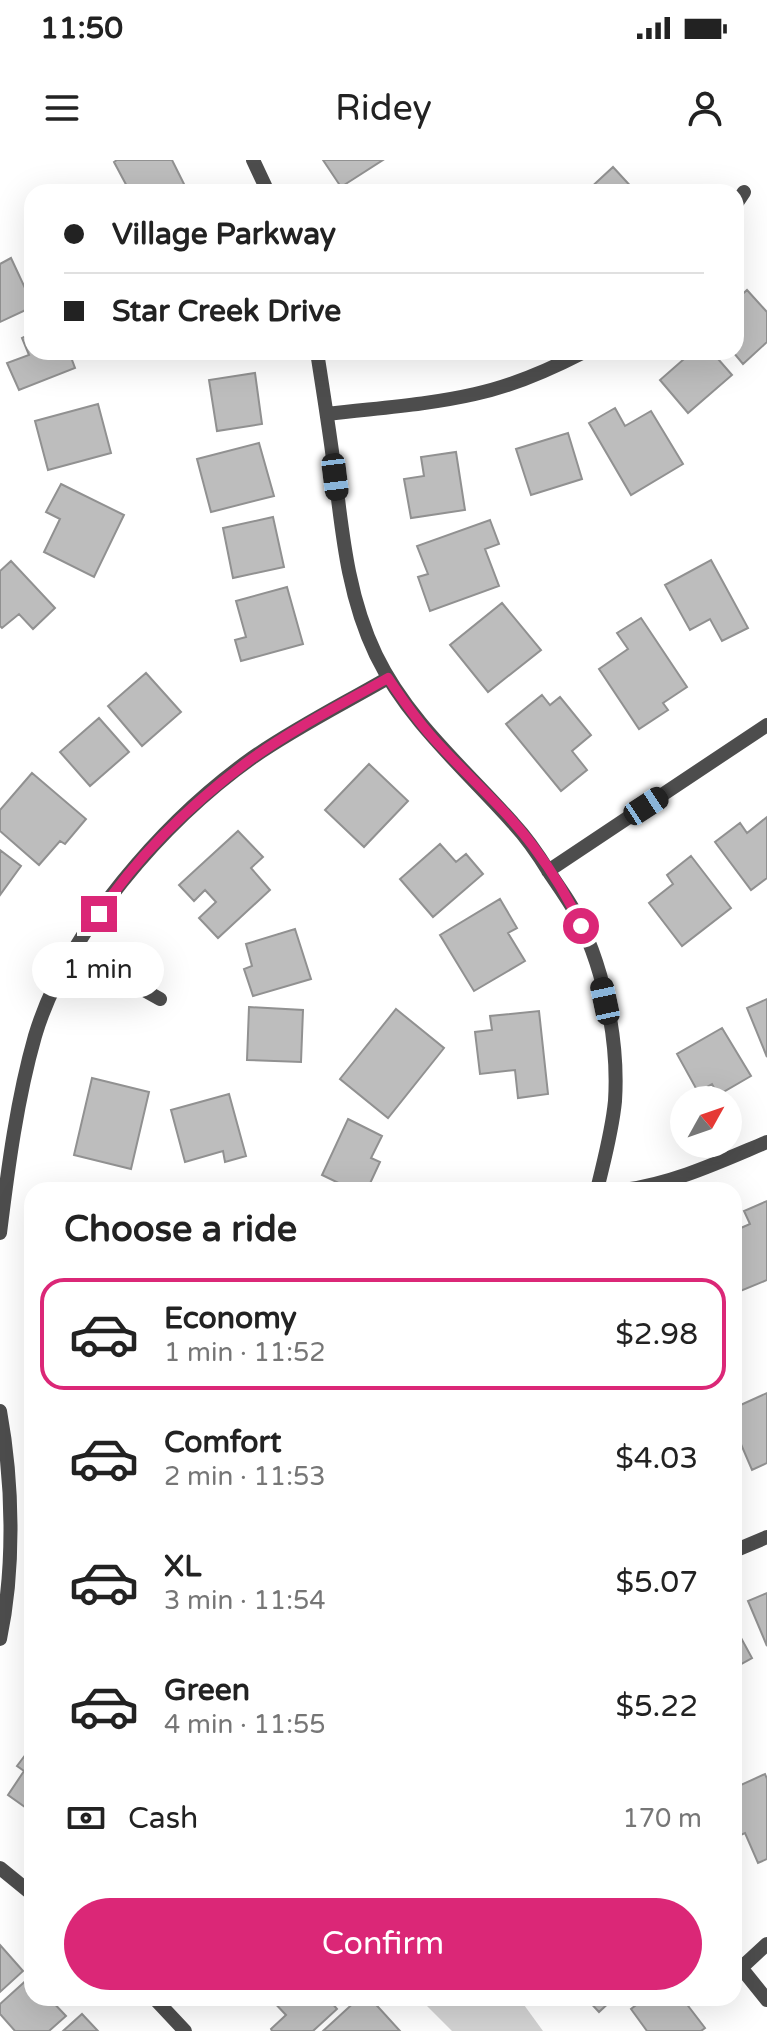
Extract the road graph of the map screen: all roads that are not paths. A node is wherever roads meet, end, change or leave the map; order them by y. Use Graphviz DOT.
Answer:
graph roads {
  1 [pos="253,160"];
  2 [pos="264,184"];
  3 [pos="318,360"];
  4 [pos="569,360"];
  5 [pos="328,414"];
  6 [pos="388,678"];
  7 [pos="767,725"];
  8 [pos="548,871"];
  9 [pos="74,951"];
  10 [pos="160,999"];
  11 [pos="767,1142"];
  12 [pos="599,1182"];
  13 [pos="665,1182"];
  14 [pos="2,1201"];
  15 [pos="0,1233"];
  16 [pos="0,1411"];
  17 [pos="767,1537"];
  18 [pos="742,1548"];
  19 [pos="0,1639"];
  20 [pos="0,1868"];
  21 [pos="24,1888"];
  22 [pos="767,1944"];
  23 [pos="742,1960"];
  24 [pos="742,1968"];
  25 [pos="767,2000"];
  26 [pos="162,2006"];
  27 [pos="185,2031"];
  1 -- 2 [label="street"];
  3 -- 5 [label="street"];
  4 -- 5 [label="street"];
  5 -- 6 [label="street"];
  6 -- 8 [label="street"];
  6 -- 9 [label="street"];
  7 -- 8 [label="street"];
  8 -- 12 [label="street"];
  9 -- 10 [label="street"];
  9 -- 14 [label="street"];
  11 -- 13 [label="street"];
  14 -- 15 [label="street"];
  16 -- 19 [label="street"];
  17 -- 18 [label="street"];
  20 -- 21 [label="street"];
  22 -- 23 [label="street"];
  24 -- 25 [label="street"];
  26 -- 27 [label="street"];
}
